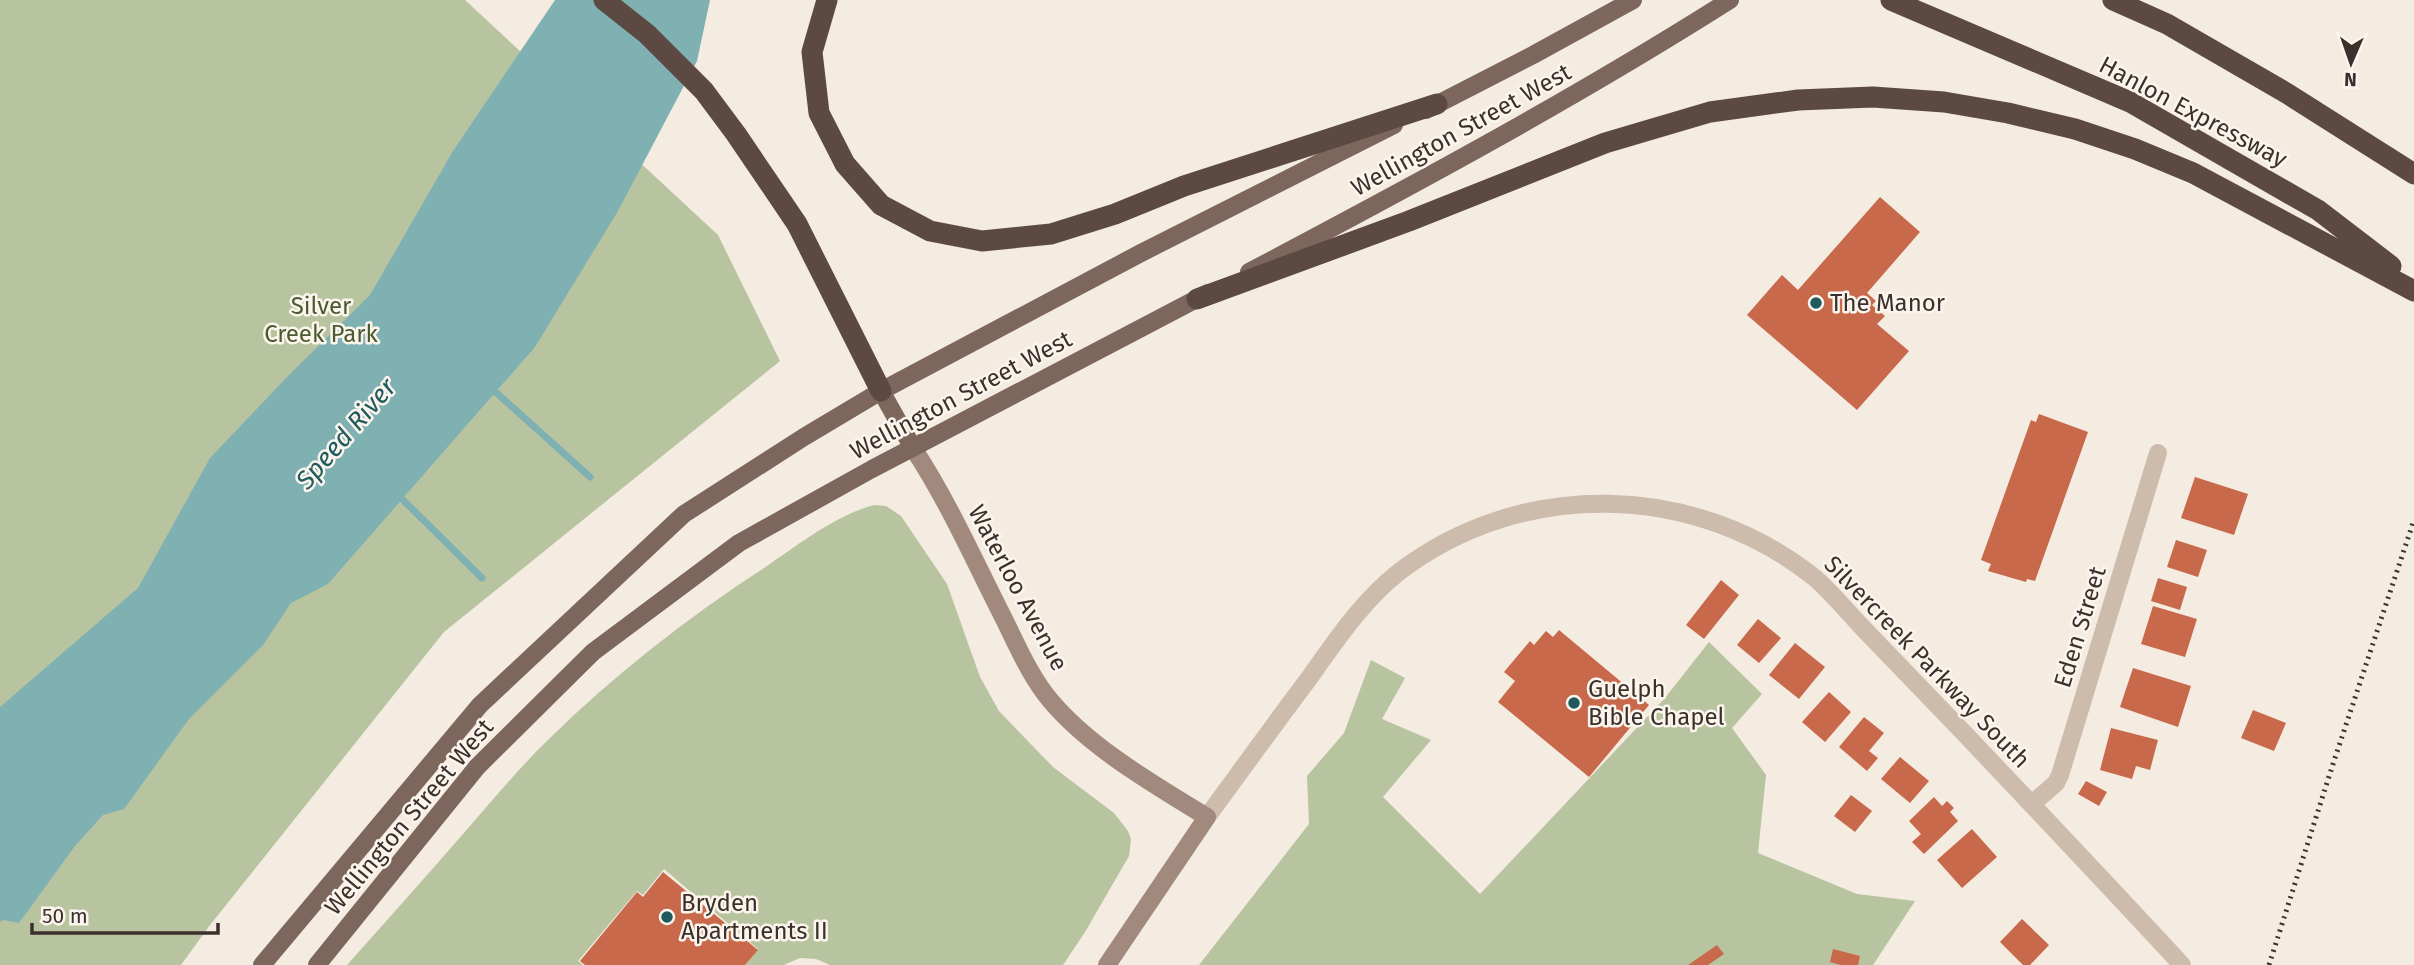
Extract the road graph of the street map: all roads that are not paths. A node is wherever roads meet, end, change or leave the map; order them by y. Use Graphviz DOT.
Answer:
graph roads {
  1 [pos="604,0"];
  2 [pos="827,0"];
  3 [pos="1633,0"];
  4 [pos="1730,0"];
  5 [pos="1891,0"];
  6 [pos="2113,0"];
  7 [pos="1437,104"];
  8 [pos="2414,174"];
  9 [pos="2414,283"];
  10 [pos="2414,291"];
  11 [pos="1197,299"];
  12 [pos="881,391"];
  13 [pos="913,448"];
  14 [pos="2158,453"];
  15 [pos="2032,804"];
  16 [pos="1207,817"];
  17 [pos="262,965"];
  18 [pos="317,965"];
  19 [pos="1107,965"];
  20 [pos="2182,965"];
  1 -- 12 [label="highway"];
  2 -- 7 [label="highway"];
  3 -- 7 [label="main road, Wellington Street West"];
  4 -- 11 [label="main road, Wellington Street West"];
  5 -- 9 [label="highway, Hanlon Expressway"];
  6 -- 8 [label="highway"];
  7 -- 12 [label="main road, Wellington Street West"];
  10 -- 11 [label="highway"];
  11 -- 13 [label="main road, Wellington Street West"];
  12 -- 13 [label="main road, Waterloo Avenue"];
  12 -- 17 [label="main road, Wellington Street West"];
  13 -- 16 [label="street, Waterloo Avenue"];
  13 -- 18 [label="main road, Wellington Street West"];
  14 -- 15 [label="street, Eden Street"];
  15 -- 16 [label="street, Silvercreek Parkway South"];
  15 -- 20 [label="street, Silvercreek Parkway South"];
  16 -- 19 [label="street"];
}
